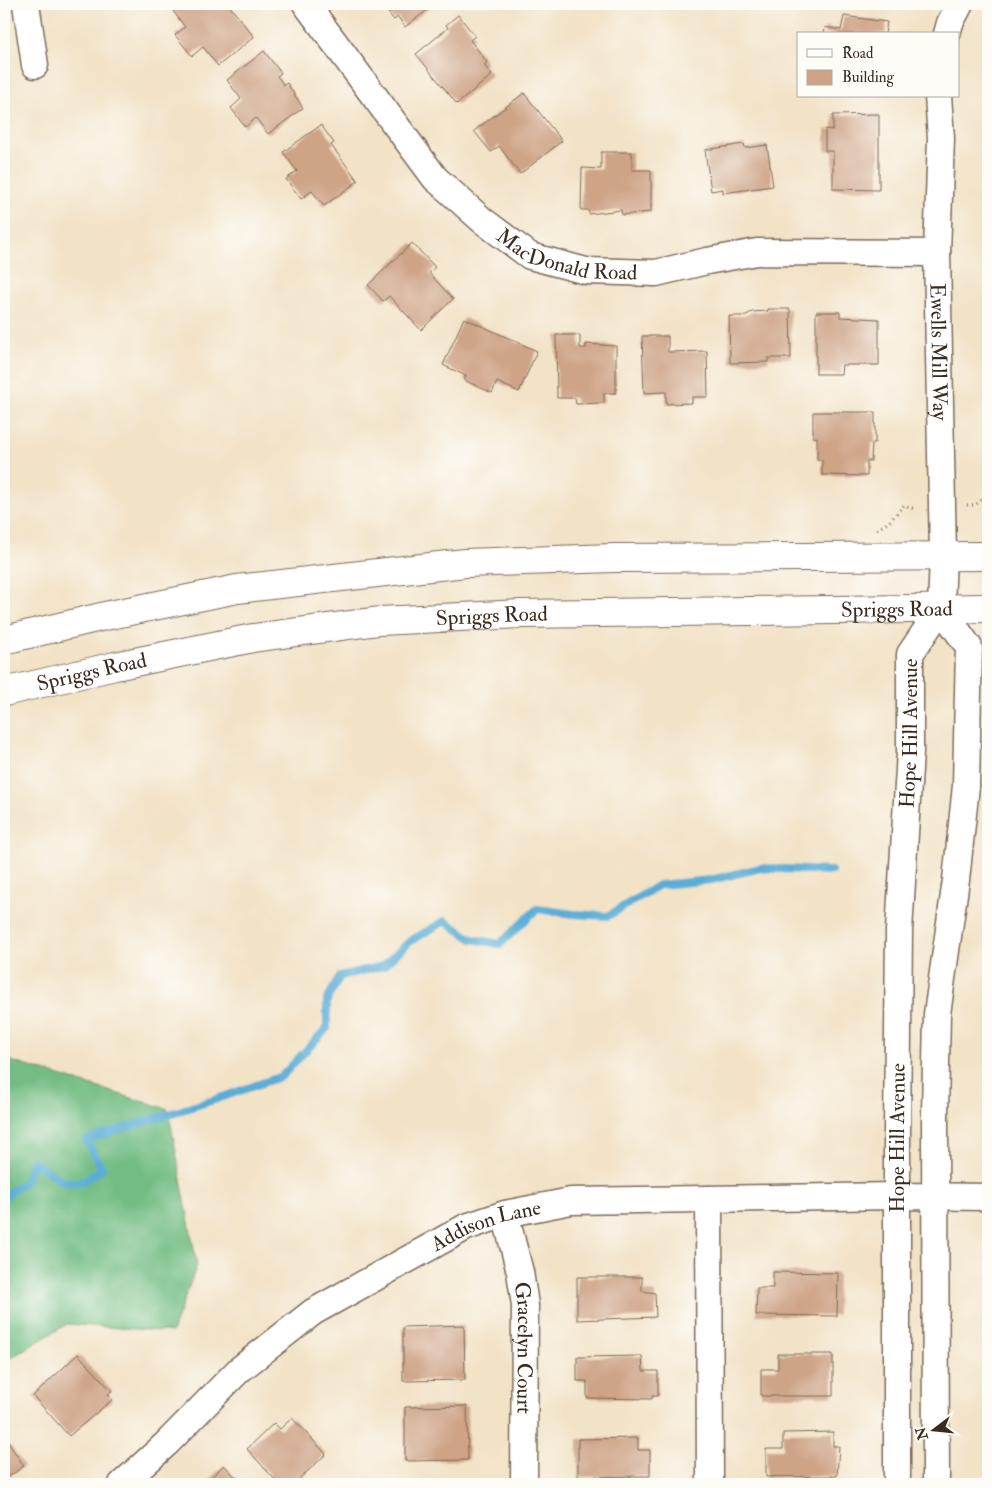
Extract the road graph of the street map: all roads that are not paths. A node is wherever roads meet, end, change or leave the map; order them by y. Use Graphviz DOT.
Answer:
graph roads {
  1 [pos="26,4"];
  2 [pos="306,4"];
  3 [pos="960,4"];
  4 [pos="948,32"];
  5 [pos="35,64"];
  6 [pos="938,98"];
  7 [pos="937,253"];
  8 [pos="943,555"];
  9 [pos="988,556"];
  10 [pos="941,608"];
  11 [pos="988,608"];
  12 [pos="4,640"];
  13 [pos="4,692"];
  14 [pos="897,1196"];
  15 [pos="935,1196"];
  16 [pos="988,1196"];
  17 [pos="710,1198"];
  18 [pos="505,1214"];
  19 [pos="122,1484"];
  20 [pos="524,1484"];
  21 [pos="710,1484"];
  22 [pos="897,1484"];
  23 [pos="936,1484"];
  1 -- 5 [label="street"];
  2 -- 7 [label="street, MacDonald Road"];
  3 -- 4 [label="street"];
  6 -- 7 [label="street, Ewells Mill Way"];
  7 -- 8 [label="street, Ewells Mill Way"];
  8 -- 9 [label="main road"];
  8 -- 10 [label="street, Ewells Mill Way"];
  8 -- 12 [label="main road"];
  10 -- 11 [label="main road, Spriggs Road"];
  10 -- 13 [label="main road, Spriggs Road"];
  10 -- 14 [label="street, Hope Hill Avenue"];
  10 -- 15 [label="street, Hope Hill Avenue"];
  14 -- 15 [label="street, Addison Lane"];
  14 -- 17 [label="street, Addison Lane"];
  14 -- 22 [label="street, Hope Hill Avenue"];
  15 -- 16 [label="street, Addison Lane"];
  15 -- 23 [label="street, Hope Hill Avenue"];
  17 -- 18 [label="street, Addison Lane"];
  17 -- 21 [label="street"];
  18 -- 19 [label="street, Addison Lane"];
  18 -- 20 [label="street, Gracelyn Court"];
}
